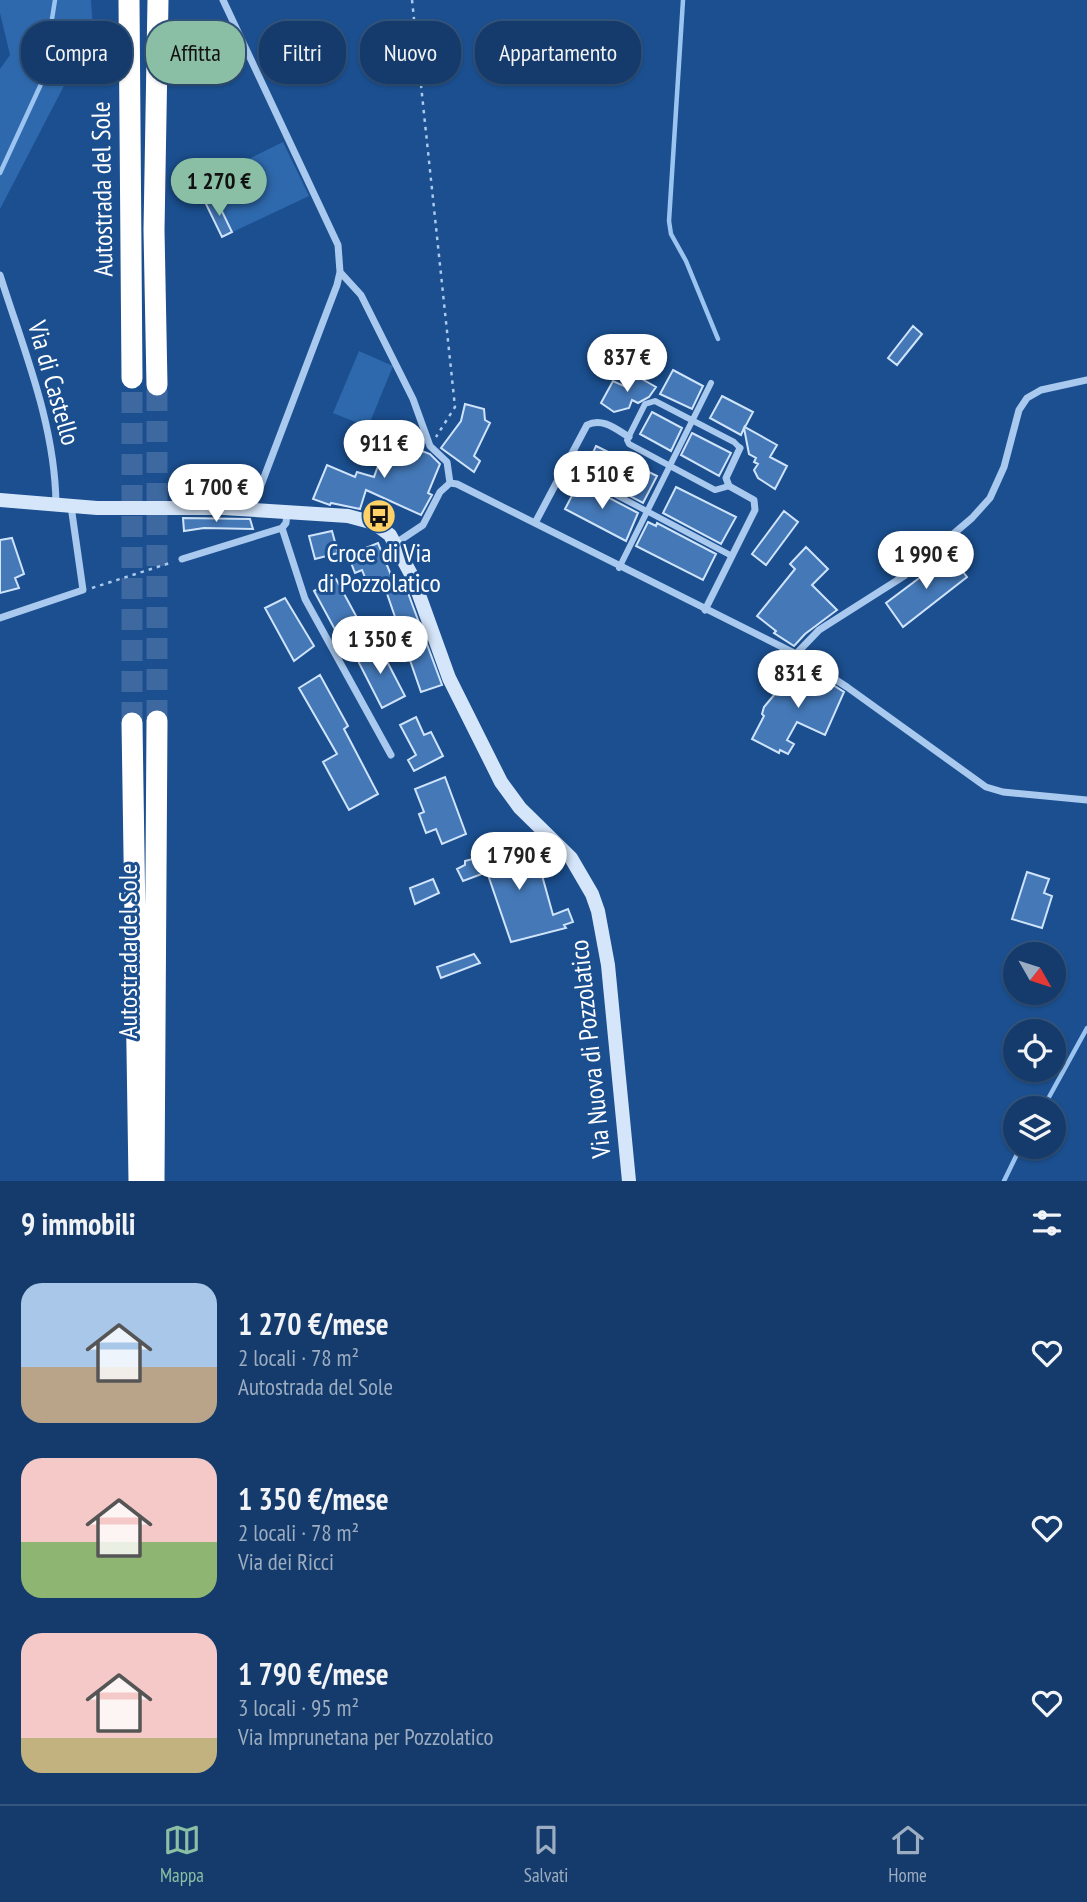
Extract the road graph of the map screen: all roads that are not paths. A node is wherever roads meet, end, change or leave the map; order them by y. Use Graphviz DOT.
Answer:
graph roads {
  1 [pos="129,0"];
  2 [pos="158,0"];
  3 [pos="223,0"];
  4 [pos="340,272"];
  5 [pos="0,275"];
  6 [pos="132,378"];
  7 [pos="1087,380"];
  8 [pos="711,383"];
  9 [pos="157,385"];
  10 [pos="692,421"];
  11 [pos="629,437"];
  12 [pos="740,448"];
  13 [pos="669,466"];
  14 [pos="565,468"];
  15 [pos="450,483"];
  16 [pos="729,486"];
  17 [pos="0,500"];
  18 [pos="64,505"];
  19 [pos="252,509"];
  20 [pos="648,511"];
  21 [pos="287,512"];
  22 [pos="535,523"];
  23 [pos="282,528"];
  24 [pos="396,543"];
  25 [pos="732,556"];
  26 [pos="182,559"];
  27 [pos="620,568"];
  28 [pos="705,610"];
  29 [pos="0,618"];
  30 [pos="796,654"];
  31 [pos="157,721"];
  32 [pos="132,723"];
  33 [pos="391,755"];
  34 [pos="1087,800"];
  35 [pos="139,1181"];
  36 [pos="154,1181"];
  37 [pos="629,1181"];
  1 -- 6 [label="highway, Autostrada del Sole"];
  2 -- 9 [label="highway, Autostrada del Sole"];
  3 -- 4 [label="street"];
  4 -- 15 [label="street"];
  4 -- 19 [label="street"];
  5 -- 18 [label="street, Via di Castello"];
  7 -- 30 [label="street"];
  8 -- 10 [label="street"];
  10 -- 11 [label="street"];
  10 -- 12 [label="street"];
  10 -- 13 [label="street"];
  11 -- 13 [label="street"];
  11 -- 14 [label="street"];
  12 -- 16 [label="street"];
  13 -- 16 [label="street"];
  13 -- 20 [label="street"];
  14 -- 20 [label="street"];
  14 -- 22 [label="street"];
  15 -- 22 [label="street"];
  15 -- 24 [label="street"];
  16 -- 25 [label="street"];
  17 -- 18 [label="main road"];
  18 -- 19 [label="main road"];
  18 -- 29 [label="street, Via di Castello"];
  19 -- 21 [label="main road"];
  20 -- 25 [label="street"];
  20 -- 27 [label="street"];
  21 -- 23 [label="street"];
  21 -- 24 [label="main road"];
  22 -- 27 [label="street"];
  23 -- 26 [label="street"];
  23 -- 33 [label="street"];
  24 -- 37 [label="main road, Via Nuova di Pozzolatico"];
  25 -- 28 [label="street"];
  27 -- 28 [label="street"];
  28 -- 30 [label="street"];
  30 -- 34 [label="street"];
  31 -- 36 [label="highway, Autostrada del Sole"];
  32 -- 35 [label="highway, Autostrada del Sole"];
}
